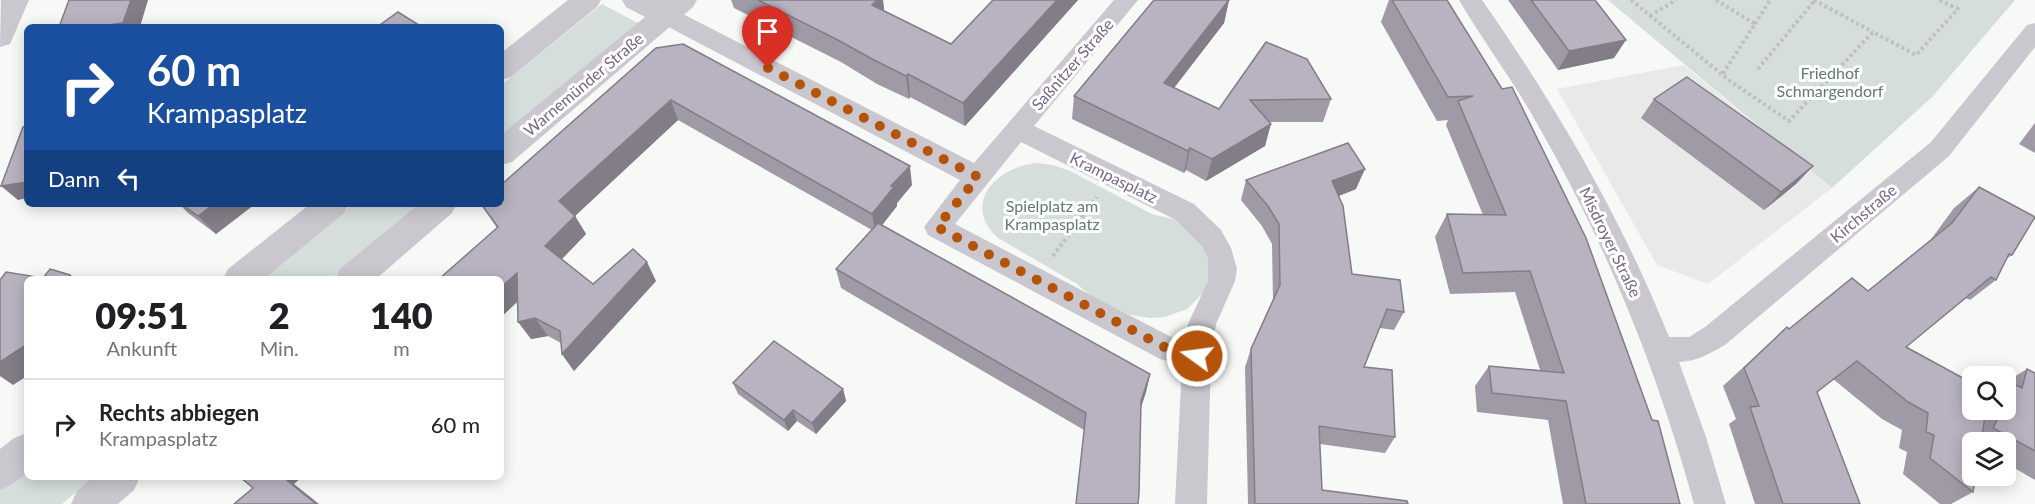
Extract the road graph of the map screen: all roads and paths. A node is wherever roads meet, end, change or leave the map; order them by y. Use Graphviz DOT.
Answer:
graph roads {
  1 [pos="15,0"];
  2 [pos="636,0"];
  3 [pos="1127,0"];
  4 [pos="1470,0"];
  5 [pos="1630,0"];
  6 [pos="1676,0"];
  7 [pos="1716,0"];
  8 [pos="1770,0"];
  9 [pos="1814,0"];
  10 [pos="1939,0"];
  11 [pos="576,3"];
  12 [pos="674,8"];
  13 [pos="1650,16"];
  14 [pos="1755,24"];
  15 [pos="2035,31"];
  16 [pos="1873,32"];
  17 [pos="0,37"];
  18 [pos="504,66"];
  19 [pos="1758,69"];
  20 [pos="1722,75"];
  21 [pos="1017,129"];
  22 [pos="504,150"];
  23 [pos="978,177"];
  24 [pos="1104,189"];
  25 [pos="329,207"];
  26 [pos="437,207"];
  27 [pos="1049,260"];
  28 [pos="244,276"];
  29 [pos="356,276"];
  30 [pos="1660,350"];
  31 [pos="1197,356"];
  32 [pos="24,452"];
  33 [pos="0,472"];
  34 [pos="118,480"];
  35 [pos="90,504"];
  36 [pos="1191,504"];
  37 [pos="1710,504"];
  1 -- 17 [label="street"];
  2 -- 12 [label="street"];
  3 -- 21 [label="street, Saßnitzer Straße"];
  4 -- 30 [label="street, Misdroyer Straße"];
  5 -- 13 [label="path"];
  6 -- 13 [label="path"];
  7 -- 14 [label="path"];
  8 -- 14 [label="path"];
  9 -- 16 [label="path"];
  9 -- 19 [label="path"];
  10 -- 16 [label="path"];
  11 -- 18 [label="street"];
  12 -- 22 [label="street, Warnemünder Straße"];
  12 -- 23 [label="street"];
  13 -- 20 [label="path"];
  14 -- 20 [label="path"];
  15 -- 30 [label="street, Kirchstraße"];
  16 -- 20 [label="path"];
  21 -- 23 [label="street"];
  21 -- 31 [label="street, Krampasplatz"];
  23 -- 31 [label="street"];
  24 -- 27 [label="path"];
  25 -- 28 [label="street"];
  26 -- 29 [label="street"];
  30 -- 37 [label="street, Misdroyer Straße"];
  31 -- 36 [label="street, Krampasplatz"];
  32 -- 33 [label="street"];
  34 -- 35 [label="street"];
}
